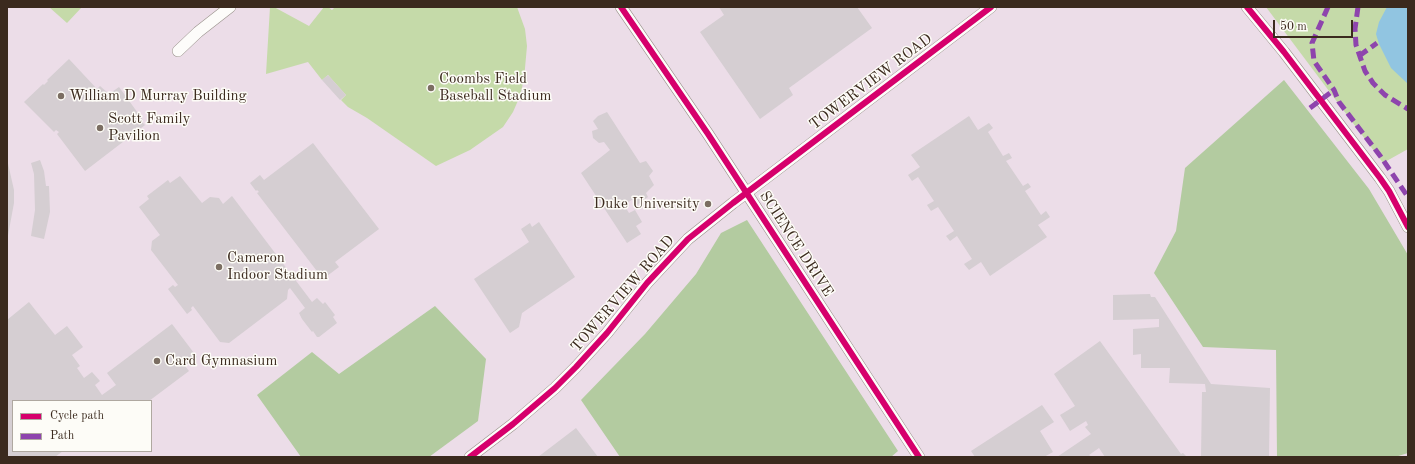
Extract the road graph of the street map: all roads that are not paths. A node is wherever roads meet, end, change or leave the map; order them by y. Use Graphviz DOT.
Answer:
graph roads {
  1 [pos="230,7"];
  2 [pos="621,7"];
  3 [pos="991,7"];
  4 [pos="1247,7"];
  5 [pos="178,51"];
  6 [pos="746,193"];
  7 [pos="1408,227"];
  8 [pos="470,457"];
  9 [pos="919,457"];
  1 -- 5 [label="street"];
  2 -- 6 [label="street, SCIENCE DRIVE"];
  3 -- 6 [label="street, TOWERVIEW ROAD"];
  4 -- 7 [label="street"];
  6 -- 8 [label="street, TOWERVIEW ROAD"];
  6 -- 9 [label="street, SCIENCE DRIVE"];
}
